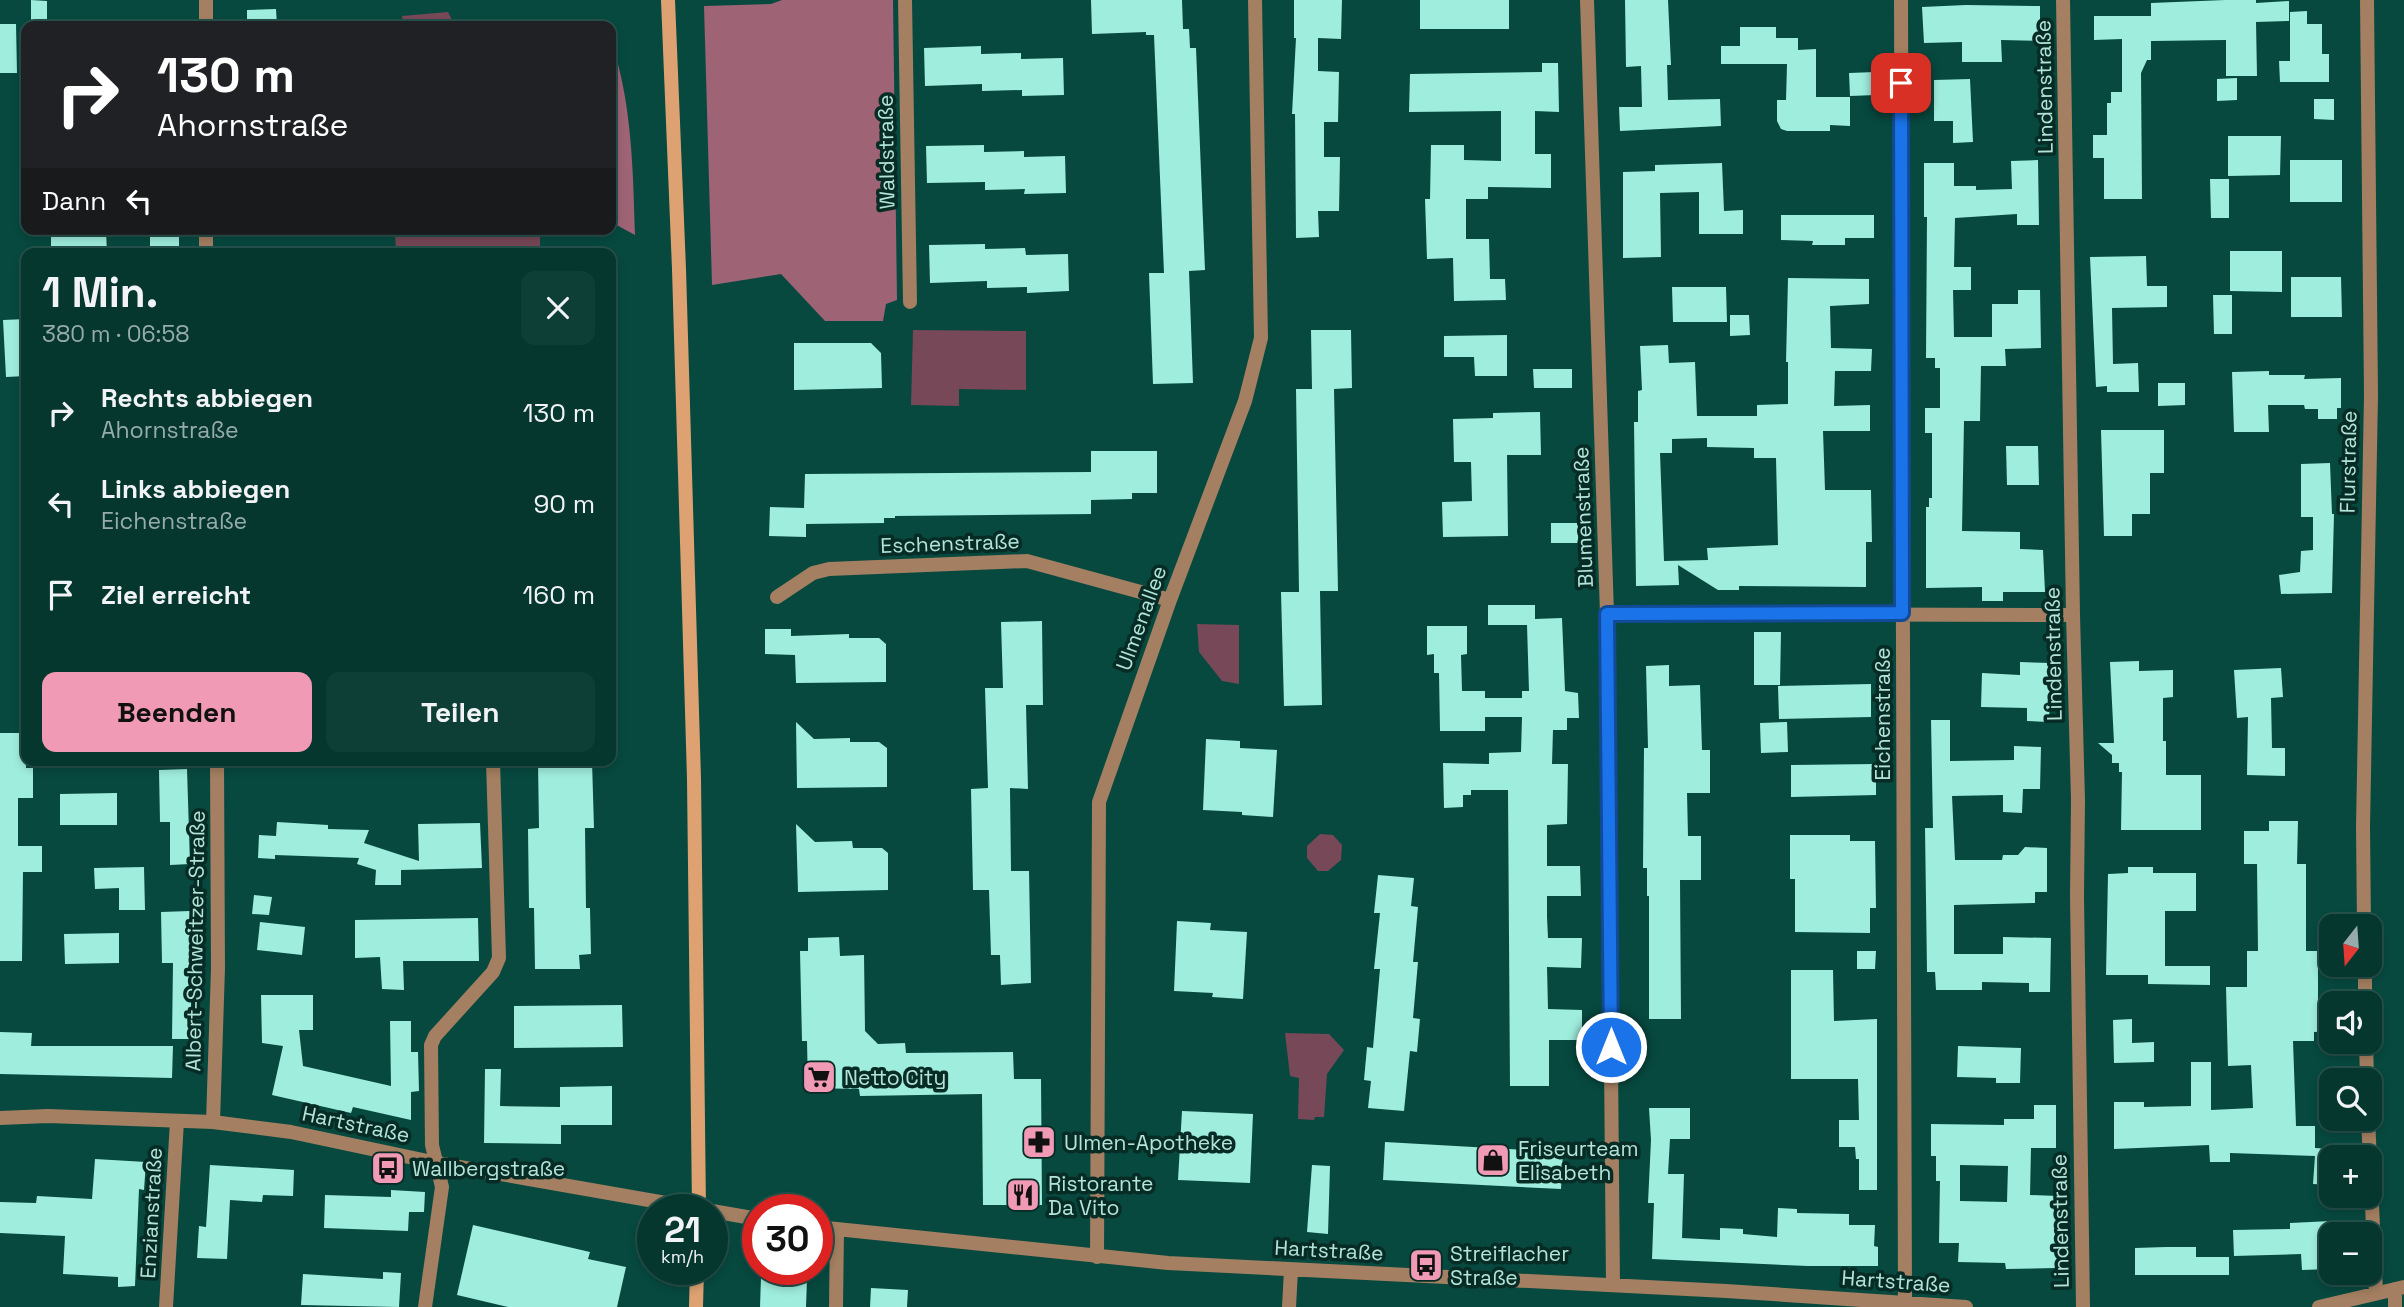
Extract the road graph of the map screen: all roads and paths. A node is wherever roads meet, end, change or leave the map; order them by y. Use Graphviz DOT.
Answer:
graph roads {
  1 [pos="206,0"];
  2 [pos="668,0"];
  3 [pos="905,0"];
  4 [pos="1255,0"];
  5 [pos="1587,0"];
  6 [pos="1901,0"];
  7 [pos="2063,0"];
  8 [pos="2367,0"];
  9 [pos="206,21"];
  10 [pos="910,302"];
  11 [pos="777,597"];
  12 [pos="1170,600"];
  13 [pos="1902,613"];
  14 [pos="1607,614"];
  15 [pos="2073,615"];
  16 [pos="217,766"];
  17 [pos="493,766"];
  18 [pos="2364,914"];
  19 [pos="0,1118"];
  20 [pos="177,1121"];
  21 [pos="213,1122"];
  22 [pos="2369,1131"];
  23 [pos="437,1163"];
  24 [pos="699,1194"];
  25 [pos="637,1198"];
  26 [pos="833,1229"];
  27 [pos="837,1230"];
  28 [pos="1097,1257"];
  29 [pos="1291,1270"];
  30 [pos="697,1285"];
  31 [pos="1613,1285"];
  32 [pos="2399,1288"];
  33 [pos="2376,1293"];
  34 [pos="1905,1302"];
  35 [pos="1847,1303"];
  36 [pos="166,1307"];
  37 [pos="425,1307"];
  38 [pos="696,1307"];
  39 [pos="836,1307"];
  40 [pos="1289,1307"];
  41 [pos="1966,1307"];
  42 [pos="2083,1307"];
  43 [pos="2319,1307"];
  44 [pos="2395,1307"];
  1 -- 9 [label="street"];
  2 -- 24 [label="main road"];
  3 -- 10 [label="street, Waldstraße"];
  4 -- 12 [label="street, Ulmenallee"];
  5 -- 14 [label="street, Blumenstraße"];
  6 -- 13 [label="street, Eichenstraße"];
  7 -- 15 [label="street, Lindenstraße"];
  8 -- 18 [label="street, Flurstraße"];
  11 -- 12 [label="street, Eschenstraße"];
  12 -- 28 [label="street, Ulmenallee"];
  13 -- 14 [label="street"];
  13 -- 15 [label="street"];
  13 -- 34 [label="street, Eichenstraße"];
  14 -- 31 [label="street, Blumenstraße"];
  15 -- 42 [label="street, Lindenstraße"];
  16 -- 21 [label="street, Albert-Schweitzer-Straße"];
  17 -- 23 [label="street"];
  19 -- 20 [label="street, Hartstraße"];
  20 -- 21 [label="street, Hartstraße"];
  20 -- 36 [label="street, Enzianstraße"];
  21 -- 23 [label="street, Hartstraße"];
  22 -- 33 [label="street"];
  23 -- 25 [label="street, Hartstraße"];
  23 -- 37 [label="street"];
  26 -- 27 [label="street, Hartstraße"];
  27 -- 28 [label="street, Hartstraße"];
  27 -- 39 [label="street"];
  28 -- 29 [label="street, Hartstraße"];
  29 -- 31 [label="street, Hartstraße"];
  29 -- 40 [label="street"];
  30 -- 38 [label="main road"];
  31 -- 35 [label="street, Hartstraße"];
  32 -- 33 [label="street"];
  32 -- 44 [label="street"];
  33 -- 43 [label="street"];
  34 -- 35 [label="street, Hartstraße"];
  34 -- 41 [label="street, Hartstraße"];
}
